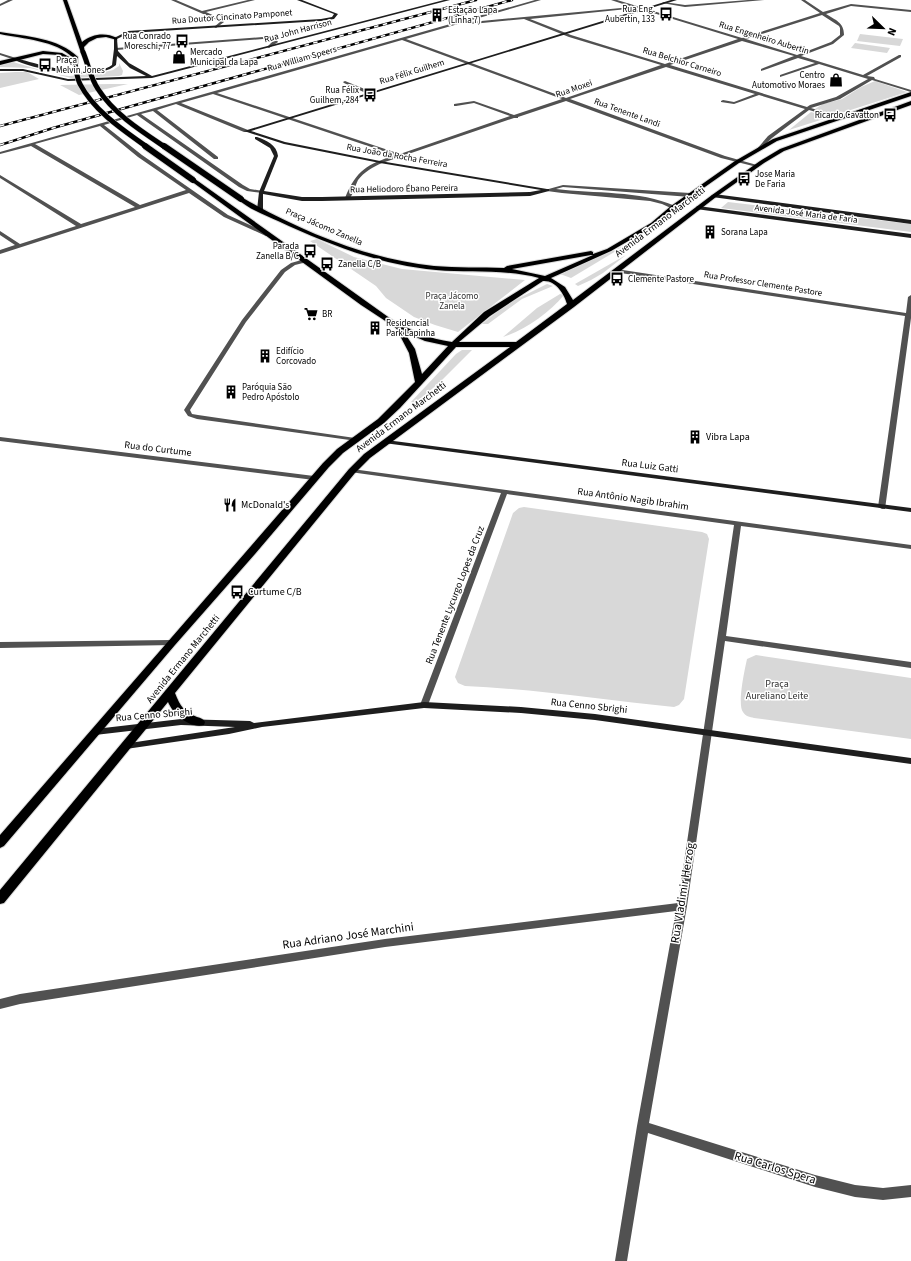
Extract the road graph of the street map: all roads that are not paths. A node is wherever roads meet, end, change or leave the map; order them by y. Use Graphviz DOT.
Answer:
graph roads {
  1 [pos="11,0"];
  2 [pos="65,0"];
  3 [pos="173,0"];
  4 [pos="253,0"];
  5 [pos="299,0"];
  6 [pos="448,0"];
  7 [pos="539,0"];
  8 [pos="613,0"];
  9 [pos="675,0"];
  10 [pos="762,0"];
  11 [pos="803,0"];
  12 [pos="664,3"];
  13 [pos="0,5"];
  14 [pos="638,8"];
  15 [pos="644,10"];
  16 [pos="616,11"];
  17 [pos="911,11"];
  18 [pos="203,12"];
  19 [pos="821,13"];
  20 [pos="625,15"];
  21 [pos="524,18"];
  22 [pos="449,26"];
  23 [pos="216,27"];
  24 [pos="0,33"];
  25 [pos="562,34"];
  26 [pos="115,39"];
  27 [pos="403,39"];
  28 [pos="745,40"];
  29 [pos="269,47"];
  30 [pos="82,50"];
  31 [pos="116,50"];
  32 [pos="0,54"];
  33 [pos="799,56"];
  34 [pos="900,56"];
  35 [pos="15,59"];
  36 [pos="819,62"];
  37 [pos="0,63"];
  38 [pos="75,63"];
  39 [pos="466,63"];
  40 [pos="666,66"];
  41 [pos="0,70"];
  42 [pos="762,70"];
  43 [pos="781,76"];
  44 [pos="865,76"];
  45 [pos="152,77"];
  46 [pos="873,78"];
  47 [pos="345,82"];
  48 [pos="911,91"];
  49 [pos="214,93"];
  50 [pos="370,93"];
  51 [pos="759,94"];
  52 [pos="911,94"];
  53 [pos="567,100"];
  54 [pos="723,101"];
  55 [pos="177,103"];
  56 [pos="911,104"];
  57 [pos="456,105"];
  58 [pos="807,109"];
  59 [pos="154,110"];
  60 [pos="138,114"];
  61 [pos="516,117"];
  62 [pos="838,118"];
  63 [pos="287,119"];
  64 [pos="102,124"];
  65 [pos="246,130"];
  66 [pos="31,144"];
  67 [pos="759,149"];
  68 [pos="0,153"];
  69 [pos="399,155"];
  70 [pos="216,158"];
  71 [pos="380,162"];
  72 [pos="737,162"];
  73 [pos="756,166"];
  74 [pos="0,176"];
  75 [pos="547,190"];
  76 [pos="189,191"];
  77 [pos="261,192"];
  78 [pos="690,195"];
  79 [pos="714,196"];
  80 [pos="348,198"];
  81 [pos="138,207"];
  82 [pos="673,207"];
  83 [pos="698,208"];
  84 [pos="260,210"];
  85 [pos="911,222"];
  86 [pos="80,226"];
  87 [pos="0,232"];
  88 [pos="268,235"];
  89 [pos="911,236"];
  90 [pos="19,246"];
  91 [pos="609,250"];
  92 [pos="0,252"];
  93 [pos="306,261"];
  94 [pos="493,271"];
  95 [pos="616,271"];
  96 [pos="546,278"];
  97 [pos="911,297"];
  98 [pos="571,305"];
  99 [pos="908,315"];
  100 [pos="399,328"];
  101 [pos="454,344"];
  102 [pos="518,344"];
  103 [pos="419,383"];
  104 [pos="0,439"];
  105 [pos="355,440"];
  106 [pos="386,442"];
  107 [pos="352,471"];
  108 [pos="314,478"];
  109 [pos="505,492"];
  110 [pos="882,507"];
  111 [pos="911,510"];
  112 [pos="738,524"];
  113 [pos="911,547"];
  114 [pos="722,638"];
  115 [pos="170,643"];
  116 [pos="0,645"];
  117 [pos="911,665"];
  118 [pos="170,693"];
  119 [pos="424,705"];
  120 [pos="200,722"];
  121 [pos="262,724"];
  122 [pos="143,727"];
  123 [pos="95,732"];
  124 [pos="708,734"];
  125 [pos="126,746"];
  126 [pos="911,761"];
  127 [pos="0,843"];
  128 [pos="0,899"];
  129 [pos="682,906"];
  130 [pos="0,999"];
  131 [pos="20,999"];
  132 [pos="0,1004"];
  133 [pos="643,1126"];
  134 [pos="911,1191"];
  135 [pos="621,1261"];
  1 -- 13 [label="street"];
  2 -- 30 [label="main road, Praça Jácomo Zanella"];
  3 -- 18 [label="street"];
  4 -- 18 [label="street"];
  5 -- 23 [label="street, Rua Doutor Cincinato Pamponet"];
  6 -- 29 [label="street, Rua John Harrison"];
  7 -- 22 [label="street, Rua William Speers"];
  8 -- 14 [label="street, Rua Engenheiro Aubertin"];
  9 -- 12 [label="street, Rua Félix Guilhem"];
  10 -- 12 [label="street"];
  11 -- 19 [label="street"];
  12 -- 15 [label="street, Rua Félix Guilhem"];
  14 -- 15 [label="street, Rua Engenheiro Aubertin"];
  14 -- 16 [label="street"];
  15 -- 20 [label="street, Rua Félix Guilhem"];
  15 -- 28 [label="street, Rua Engenheiro Aubertin"];
  16 -- 20 [label="street"];
  16 -- 21 [label="street"];
  17 -- 19 [label="street, Rua Moxei"];
  18 -- 23 [label="street"];
  19 -- 28 [label="street, Rua Moxei"];
  19 -- 33 [label="street"];
  20 -- 25 [label="street, Rua Félix Guilhem"];
  21 -- 22 [label="street"];
  21 -- 25 [label="street, Rua Belchior Carneiro"];
  22 -- 27 [label="street, Rua William Speers"];
  23 -- 26 [label="street, Rua Doutor Cincinato Pamponet"];
  24 -- 38 [label="main road"];
  25 -- 39 [label="street, Rua Félix Guilhem"];
  25 -- 40 [label="street, Rua Belchior Carneiro"];
  26 -- 30 [label="main road"];
  26 -- 31 [label="street"];
  27 -- 39 [label="street, Rua Tenente Landi"];
  27 -- 49 [label="street, Rua William Speers"];
  28 -- 33 [label="street, Rua Engenheiro Aubertin"];
  28 -- 40 [label="street, Rua Moxei"];
  29 -- 31 [label="street"];
  29 -- 45 [label="street, Rua John Harrison"];
  30 -- 84 [label="main road, Praça Jácomo Zanella, bridge"];
  31 -- 35 [label="street"];
  31 -- 45 [label="street"];
  32 -- 35 [label="street"];
  33 -- 36 [label="street, Rua Engenheiro Aubertin"];
  33 -- 42 [label="street"];
  34 -- 44 [label="street"];
  35 -- 37 [label="main road"];
  35 -- 38 [label="main road"];
  36 -- 43 [label="street"];
  36 -- 44 [label="street, Rua Engenheiro Aubertin"];
  38 -- 88 [label="main road, bridge"];
  39 -- 50 [label="street, Rua Félix Guilhem"];
  39 -- 53 [label="street, Rua Tenente Landi"];
  40 -- 51 [label="street, Rua Belchior Carneiro"];
  40 -- 53 [label="street, Rua Moxei"];
  41 -- 45 [label="street, Rua John Harrison"];
  44 -- 46 [label="street, Rua Engenheiro Aubertin"];
  46 -- 48 [label="street, Rua Engenheiro Aubertin"];
  46 -- 58 [label="street"];
  47 -- 50 [label="street"];
  49 -- 55 [label="street, Rua William Speers"];
  49 -- 63 [label="street"];
  50 -- 63 [label="street, Rua Félix Guilhem"];
  51 -- 54 [label="street"];
  51 -- 58 [label="street, Rua Belchior Carneiro"];
  52 -- 62 [label="main road, Avenida Ermano Marchetti"];
  53 -- 61 [label="street, Rua Moxei"];
  53 -- 72 [label="street, Rua Tenente Landi"];
  55 -- 59 [label="street, Rua William Speers"];
  55 -- 65 [label="street"];
  56 -- 73 [label="main road, Avenida Ermano Marchetti"];
  57 -- 61 [label="street"];
  58 -- 62 [label="street, Rua Belchior Carneiro"];
  58 -- 67 [label="street"];
  59 -- 60 [label="street, Rua William Speers"];
  59 -- 70 [label="street"];
  60 -- 64 [label="street, Rua William Speers"];
  60 -- 77 [label="street"];
  61 -- 69 [label="street, Rua Moxei"];
  62 -- 67 [label="main road, Avenida Ermano Marchetti"];
  63 -- 65 [label="street, Rua Félix Guilhem"];
  63 -- 69 [label="street"];
  64 -- 66 [label="street, Rua William Speers"];
  64 -- 76 [label="street"];
  65 -- 71 [label="street, Rua João da Rocha Ferreira"];
  65 -- 77 [label="street"];
  66 -- 68 [label="street, Rua William Speers"];
  66 -- 81 [label="street"];
  67 -- 72 [label="main road, Avenida Ermano Marchetti"];
  69 -- 71 [label="street, Rua Moxei"];
  71 -- 75 [label="street, Rua João da Rocha Ferreira"];
  71 -- 80 [label="street, Rua Moxei"];
  72 -- 73 [label="street, Rua Tenente Landi"];
  72 -- 78 [label="main road, Avenida Ermano Marchetti"];
  73 -- 79 [label="main road, Avenida Ermano Marchetti"];
  74 -- 86 [label="street"];
  75 -- 78 [label="street, Rua Heliodoro Ébano Pereira"];
  75 -- 80 [label="street, Rua Heliodoro Ébano Pereira"];
  75 -- 82 [label="street, Rua Heliodoro Ébano Pereira"];
  76 -- 81 [label="street"];
  76 -- 88 [label="street"];
  77 -- 80 [label="street, Rua Heliodoro Ébano Pereira"];
  77 -- 84 [label="street"];
  78 -- 82 [label="main road, Avenida Ermano Marchetti"];
  79 -- 83 [label="main road, Avenida Ermano Marchetti"];
  79 -- 85 [label="street, Avenida José Maria de Faria"];
  81 -- 86 [label="street"];
  82 -- 91 [label="main road, Avenida Ermano Marchetti"];
  83 -- 89 [label="street, Avenida José Maria de Faria"];
  83 -- 95 [label="main road, Avenida Ermano Marchetti"];
  84 -- 94 [label="main road, Praça Jácomo Zanella"];
  86 -- 90 [label="street"];
  87 -- 90 [label="street"];
  88 -- 93 [label="main road"];
  90 -- 92 [label="street"];
  91 -- 94 [label="main road"];
  91 -- 96 [label="main road, Avenida Ermano Marchetti"];
  93 -- 100 [label="main road"];
  93 -- 105 [label="street"];
  94 -- 96 [label="main road, Praça Jácomo Zanella"];
  95 -- 98 [label="main road, Avenida Ermano Marchetti"];
  95 -- 99 [label="street, Rua Professor Clemente Pastore"];
  96 -- 98 [label="main road"];
  96 -- 101 [label="main road, Avenida Ermano Marchetti"];
  97 -- 99 [label="street"];
  98 -- 102 [label="main road, Avenida Ermano Marchetti"];
  99 -- 110 [label="street"];
  100 -- 101 [label="main road"];
  100 -- 103 [label="main road"];
  101 -- 102 [label="main road"];
  101 -- 103 [label="main road, Avenida Ermano Marchetti"];
  102 -- 106 [label="main road, Avenida Ermano Marchetti"];
  103 -- 105 [label="main road, Avenida Ermano Marchetti"];
  104 -- 108 [label="street, Rua do Curtume"];
  105 -- 108 [label="main road, Avenida Ermano Marchetti"];
  106 -- 107 [label="main road, Avenida Ermano Marchetti"];
  106 -- 110 [label="street, Rua Luiz Gatti"];
  107 -- 109 [label="street, Rua Antônio Nagib Ibrahim"];
  107 -- 118 [label="main road, Avenida Ermano Marchetti"];
  108 -- 115 [label="main road, Avenida Ermano Marchetti"];
  109 -- 112 [label="street, Rua Antônio Nagib Ibrahim"];
  109 -- 119 [label="street, Rua Tenente Lycurgo Lopes da Cruz"];
  110 -- 111 [label="street, Rua Luiz Gatti"];
  112 -- 113 [label="street, Rua Antônio Nagib Ibrahim"];
  112 -- 114 [label="street, Rua Vladimir Herzog"];
  114 -- 117 [label="street"];
  114 -- 124 [label="street, Rua Vladimir Herzog"];
  115 -- 116 [label="street"];
  115 -- 123 [label="main road, Avenida Ermano Marchetti"];
  118 -- 120 [label="main road"];
  118 -- 122 [label="main road, Avenida Ermano Marchetti"];
  119 -- 121 [label="street, Rua Cenno Sbrighi"];
  119 -- 124 [label="street, Rua Cenno Sbrighi"];
  120 -- 121 [label="street, Rua Cenno Sbrighi"];
  120 -- 122 [label="street, Rua Cenno Sbrighi"];
  121 -- 125 [label="street, Rua Cenno Sbrighi"];
  122 -- 123 [label="street, Rua Cenno Sbrighi"];
  122 -- 125 [label="main road, Avenida Ermano Marchetti"];
  123 -- 127 [label="main road, Avenida Ermano Marchetti"];
  124 -- 126 [label="street, Rua Cenno Sbrighi"];
  124 -- 129 [label="street, Rua Vladimir Herzog"];
  125 -- 128 [label="main road, Avenida Ermano Marchetti"];
  129 -- 131 [label="street, Rua Adriano José Marchini"];
  129 -- 133 [label="street, Rua Vladimir Herzog"];
  130 -- 131 [label="street, Rua Adriano José Marchini"];
  131 -- 132 [label="street, Rua Adriano José Marchini"];
  133 -- 134 [label="street, Rua Carlos Spera"];
  133 -- 135 [label="street, Rua Vladimir Herzog"];
}
